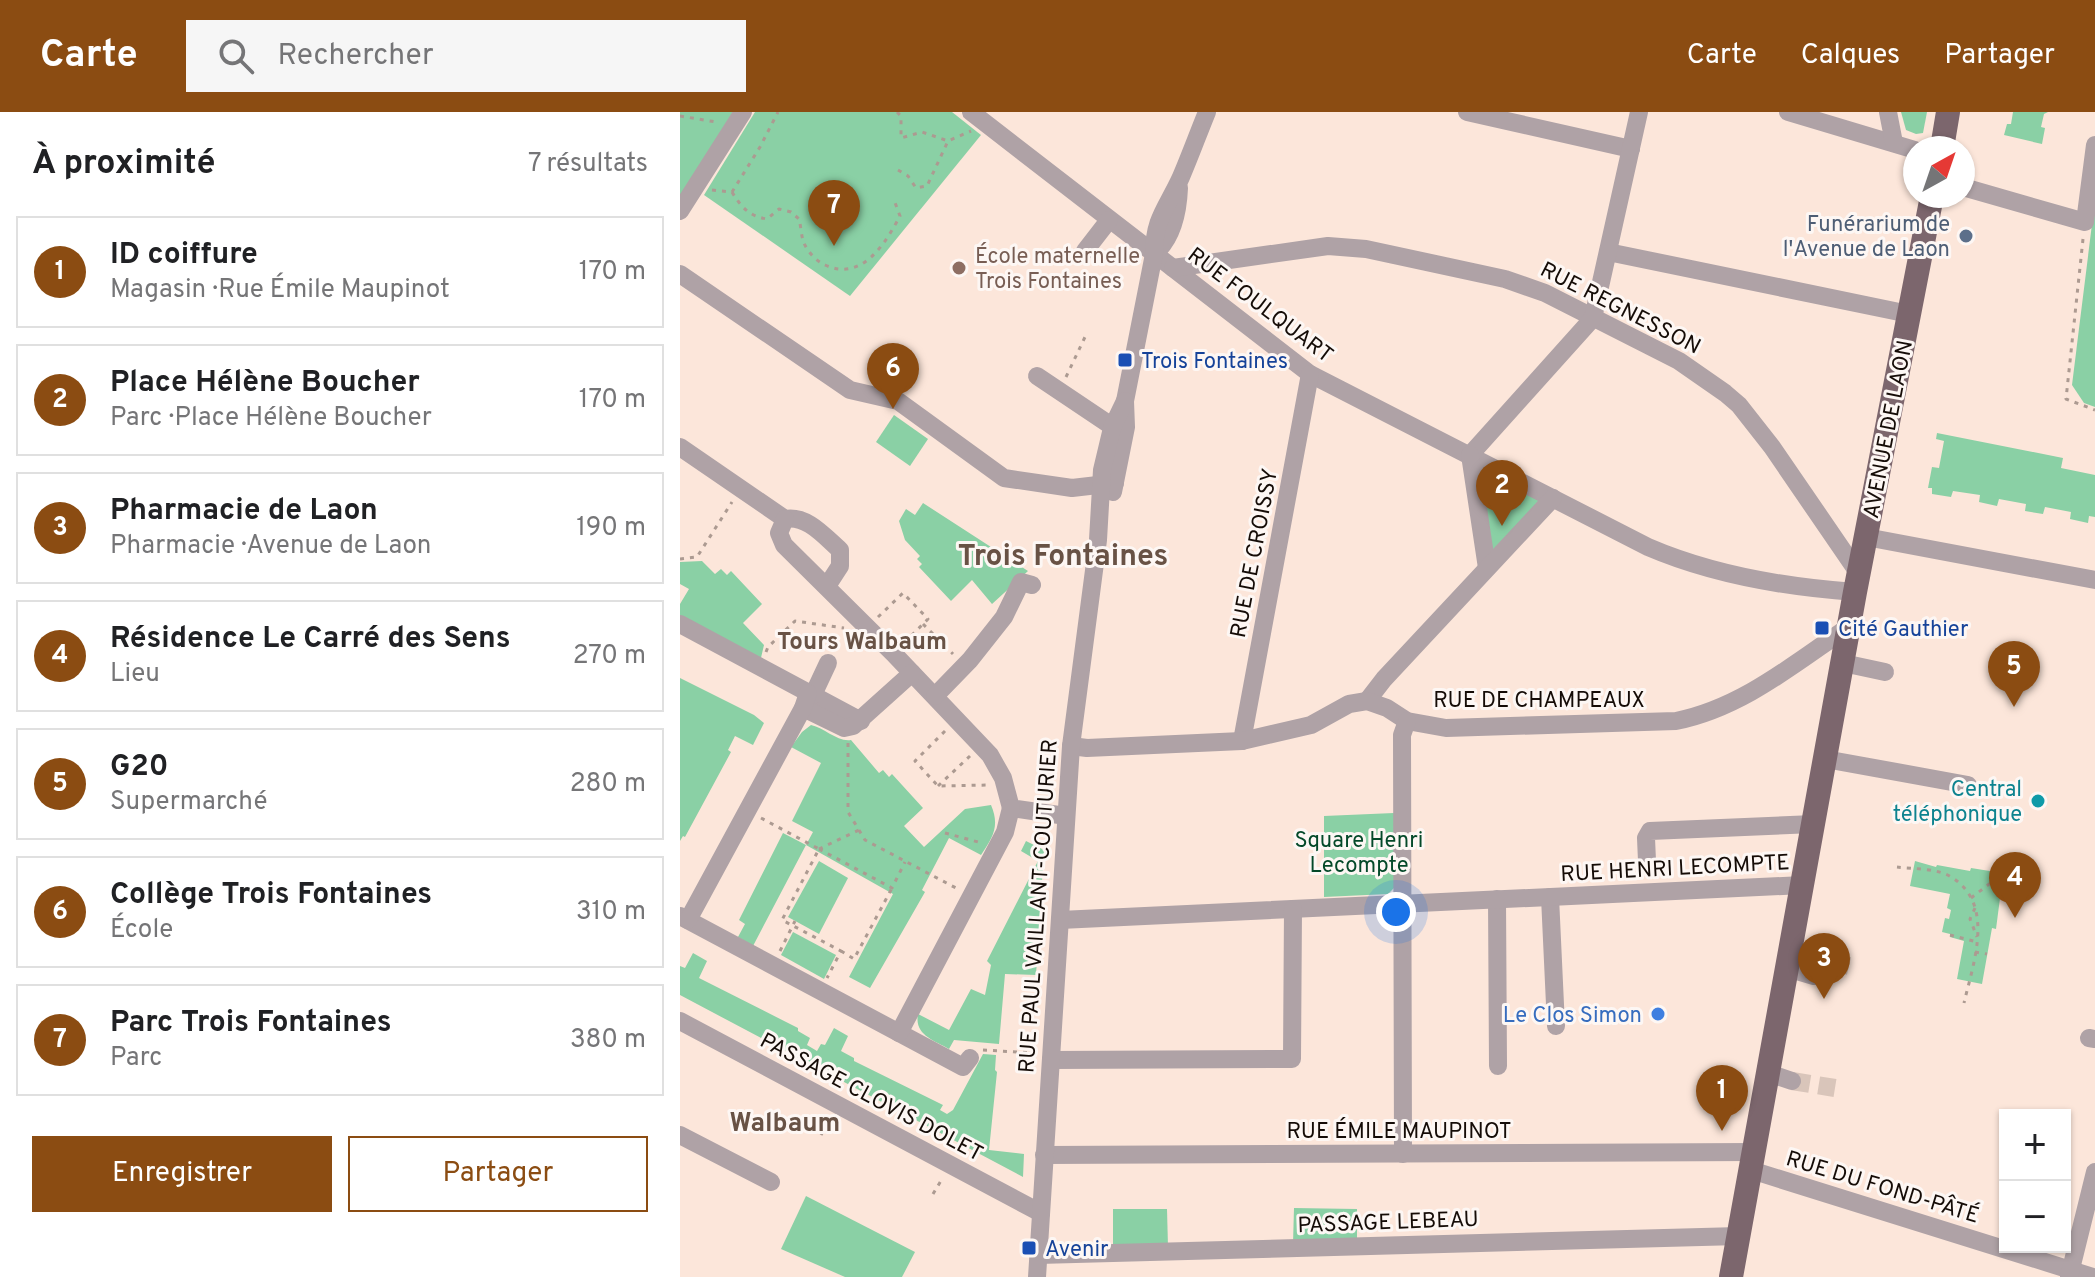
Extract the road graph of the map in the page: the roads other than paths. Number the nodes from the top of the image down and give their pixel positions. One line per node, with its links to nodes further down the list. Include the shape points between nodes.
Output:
1 (1207, 112): 21 (street, RUE PAUL VAILLANT-COUTURIER, via 1179,181 1166,242)
2 (1467, 112): 7 (street)
3 (1639, 112): 14 (street)
4 (1788, 112): 11 (street)
5 (1888, 112): 11 (street)
6 (1948, 112): 10 (main road)
7 (1491, 115): 14 (street)
8 (977, 116): 18 (street)
9 (739, 119): 17 (street)
10 (1944, 136)
11 (1894, 143): 13 (street)
12 (2095, 145): 15 (street, via 2085,222)
13 (1903, 146)
14 (1631, 149): 20 (street)
15 (1975, 190)
16 (1930, 208): 24 (main road, AVENUE DE LAON)
17 (680, 211)
18 (1109, 220): 19 (street); 21 (street)
19 (1085, 251)
20 (1608, 252): 24 (street); 25 (street)
21 (1154, 254): 22 (street, RUE FOULQUART); 28 (street, RUE PAUL VAILLANT-COUTURIER)
22 (1173, 268): 25 (street, RUE REGNESSON, via 1328,246 1366,249 1524,285); 26 (street, RUE FOULQUART)
23 (680, 274): 31 (street, via 850,390 898,401 1004,478 1072,488)
24 (1909, 314): 34 (main road, AVENUE DE LAON)
25 (1593, 318): 30 (street); 37 (street, RUE REGNESSON, via 1679,361 1739,405 1772,447)
26 (1310, 374): 30 (street, RUE FOULQUART); 50 (street, RUE DE CROISSY)
27 (1037, 376): 28 (street)
28 (1118, 431): 31 (street, RUE PAUL VAILLANT-COUTURIER)
29 (680, 447): 33 (street)
30 (1470, 455): 32 (street, RUE FOULQUART); 35 (street)
31 (1108, 484): 51 (street, RUE PAUL VAILLANT-COUTURIER)
32 (1553, 498): 35 (street); 37 (street, RUE FOULQUART, via 1693,565 1810,589)
33 (785, 519): 39 (street, via 779,533 784,545); 39 (street, via 797,517 840,550 840,566)
34 (1866, 537): 36 (street); 37 (main road, AVENUE DE LAON)
35 (1487, 568): 48 (street)
36 (2095, 580)
37 (1857, 583): 41 (main road, AVENUE DE LAON)
38 (1032, 585): 46 (street, via 1021,582 1004,617)
39 (827, 586): 45 (street)
40 (680, 624): 47 (street)
41 (1850, 626): 43 (main road, AVENUE DE LAON); 49 (street, RUE DE CHAMPEAUX, via 1739,700 1704,715 1676,721 1460,727)
42 (828, 663): 47 (street)
43 (1843, 663): 44 (street); 52 (main road, AVENUE DE LAON)
44 (1885, 672)
45 (912, 673): 46 (street); 47 (street, via 853,724)
46 (935, 696): 54 (street, via 997,766)
47 (808, 698): 63 (street)
48 (1367, 701): 49 (street, RUE DE CHAMPEAUX); 50 (street, via 1349,704 1311,725)
49 (1407, 721): 61 (street, via 1402,735)
50 (1242, 741): 51 (street)
51 (1071, 746): 55 (street, RUE PAUL VAILLANT-COUTURIER)
52 (1825, 759): 53 (street); 56 (main road, AVENUE DE LAON)
53 (1968, 785)
54 (1011, 808): 55 (street); 69 (street, via 1005,832)
55 (1066, 816): 64 (street, RUE PAUL VAILLANT-COUTURIER)
56 (1814, 824): 57 (street, via 1650,831); 58 (main road, AVENUE DE LAON)
57 (1647, 861)
58 (1803, 885): 59 (street, RUE HENRI LECOMPTE); 65 (main road, AVENUE DE LAON)
59 (1550, 897): 60 (street, RUE HENRI LECOMPTE); 68 (street, RUE HENRI LECOMPTE)
60 (1497, 899): 61 (street, RUE HENRI LECOMPTE); 72 (street)
61 (1404, 904): 62 (street, RUE HENRI LECOMPTE); 76 (street)
62 (1293, 909): 64 (street, RUE HENRI LECOMPTE); 70 (street, via 1292,1059)
63 (684, 918): 69 (street)
64 (1060, 920): 70 (street, RUE PAUL VAILLANT-COUTURIER)
65 (1789, 960): 66 (street); 73 (main road, AVENUE DE LAON)
66 (1815, 967)
67 (680, 1021): 81 (street, PASSAGE CLOVIS DOLET)
68 (1556, 1026)
69 (899, 1033): 71 (street, via 963,1067)
70 (1051, 1057): 77 (street, RUE PAUL VAILLANT-COUTURIER)
71 (970, 1058)
72 (1498, 1066)
73 (1768, 1073): 74 (street); 78 (main road, AVENUE DE LAON)
74 (1792, 1081)
75 (680, 1135): 80 (street)
76 (1403, 1154): 77 (street, RUE ÉMILE MAUPINOT); 78 (street, RUE ÉMILE MAUPINOT)
77 (1044, 1155): 81 (street, RUE PAUL VAILLANT-COUTURIER)
78 (1752, 1161): 82 (main road, AVENUE DE LAON); 84 (street, RUE DU FOND-PÂTÉ)
79 (2095, 1172): 84 (street)
80 (771, 1182)
81 (1041, 1213): 83 (street, RUE PAUL VAILLANT-COUTURIER)
82 (1739, 1236): 83 (street, PASSAGE LEBEAU); 86 (main road, AVENUE DE LAON)
83 (1038, 1255): 85 (street, RUE PAUL VAILLANT-COUTURIER)
84 (2070, 1274): 87 (street, RUE DU FOND-PÂTÉ)
85 (1037, 1277)
86 (1731, 1277)
87 (2093, 1277)

